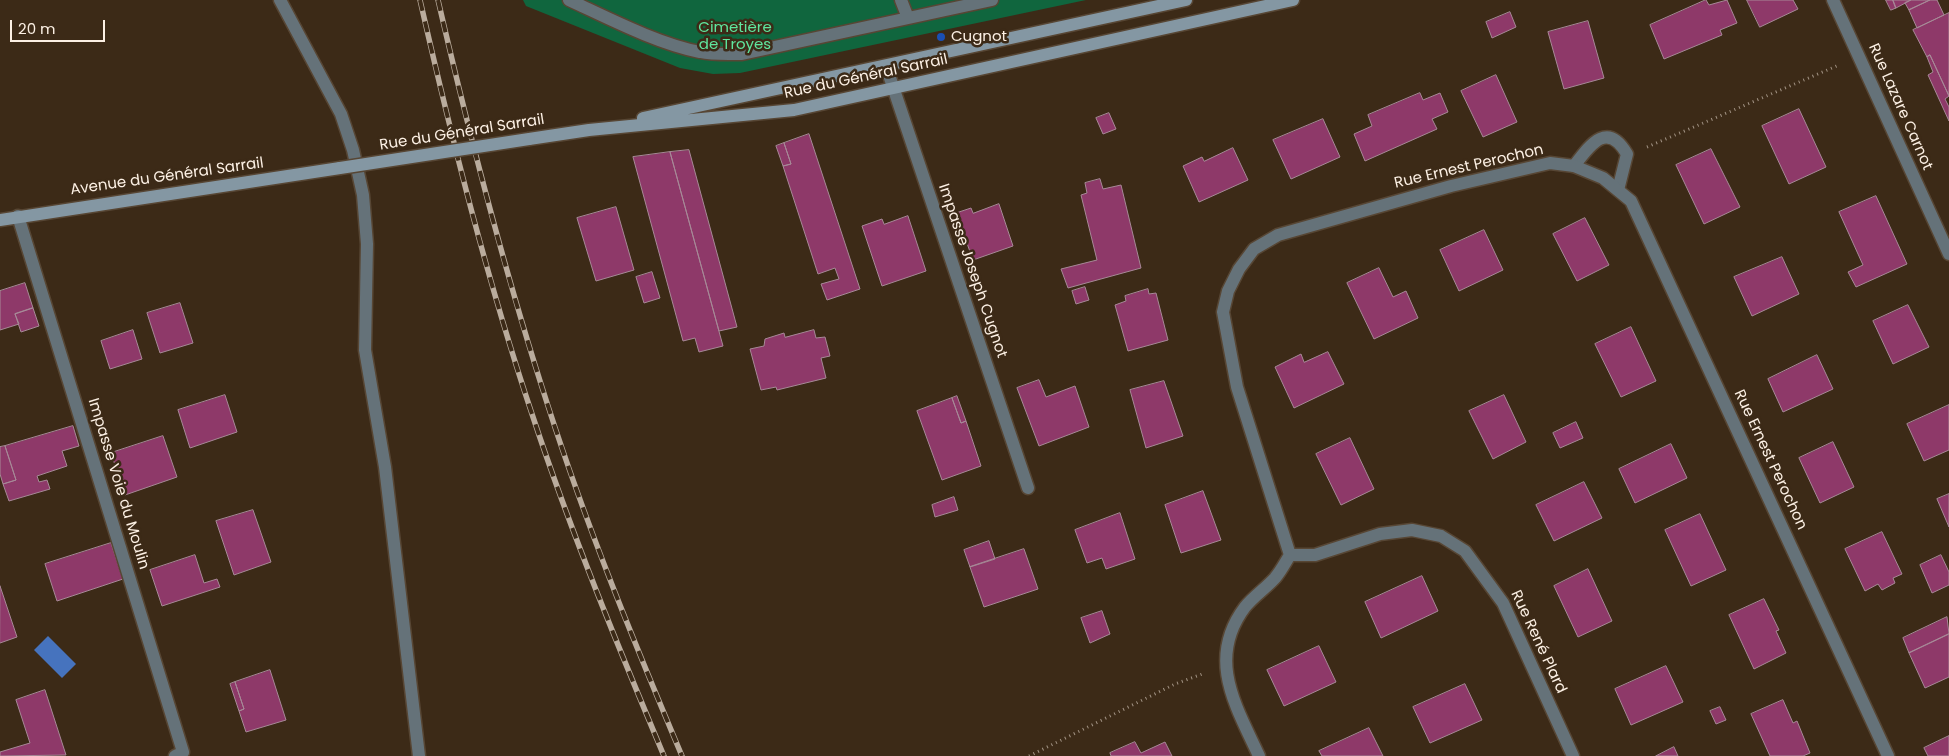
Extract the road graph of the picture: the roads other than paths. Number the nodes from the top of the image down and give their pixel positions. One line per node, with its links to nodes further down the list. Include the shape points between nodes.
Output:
1 (280, 0): 21 (street, via 341,114 363,195 367,244 365,350 385,467)
2 (569, 0): 8 (street, via 669,43 699,52 721,54 742,54)
3 (901, 0): 8 (street)
4 (992, 0): 8 (street)
5 (1186, 0): 9 (street, Rue du Général Sarrail)
6 (1293, 0): 10 (street, Rue du Général Sarrail)
7 (1833, 0): 17 (street, Rue Lazare Carnot)
8 (908, 18)
9 (886, 66): 10 (street, Impasse Joseph Cugnot); 11 (street, Rue du Général Sarrail)
10 (893, 89): 11 (street, Rue du Général Sarrail, via 794,110); 18 (street, Impasse Joseph Cugnot)
11 (589, 130): 13 (street, Rue du Général Sarrail, bridge)
12 (1574, 166): 14 (street, Rue Ernest Perochon, via 1603,178); 14 (street, via 1594,141 1609,137 1620,142 1627,154); 19 (street, Rue Ernest Perochon, via 1550,163 1442,188 1278,235 1254,249 1228,291 1223,312 1237,387)
13 (340, 168): 15 (street, Avenue du Général Sarrail)
14 (1618, 190): 24 (street, Rue Ernest Perochon, via 1631,200)
15 (18, 216): 16 (street, Avenue du Général Sarrail); 20 (street, Impasse Voie du Moulin, via 184,752)
16 (0, 220)
17 (1949, 254)
18 (1028, 488)
19 (1290, 556): 22 (street, via 1275,578 1246,606 1234,624 1227,649 1226,675 1233,700); 23 (street, Rue René Plard, via 1315,555 1380,534 1412,530 1441,536 1465,551 1503,602)
20 (174, 756)
21 (419, 756)
22 (1259, 756)
23 (1573, 756)
24 (1888, 756)

